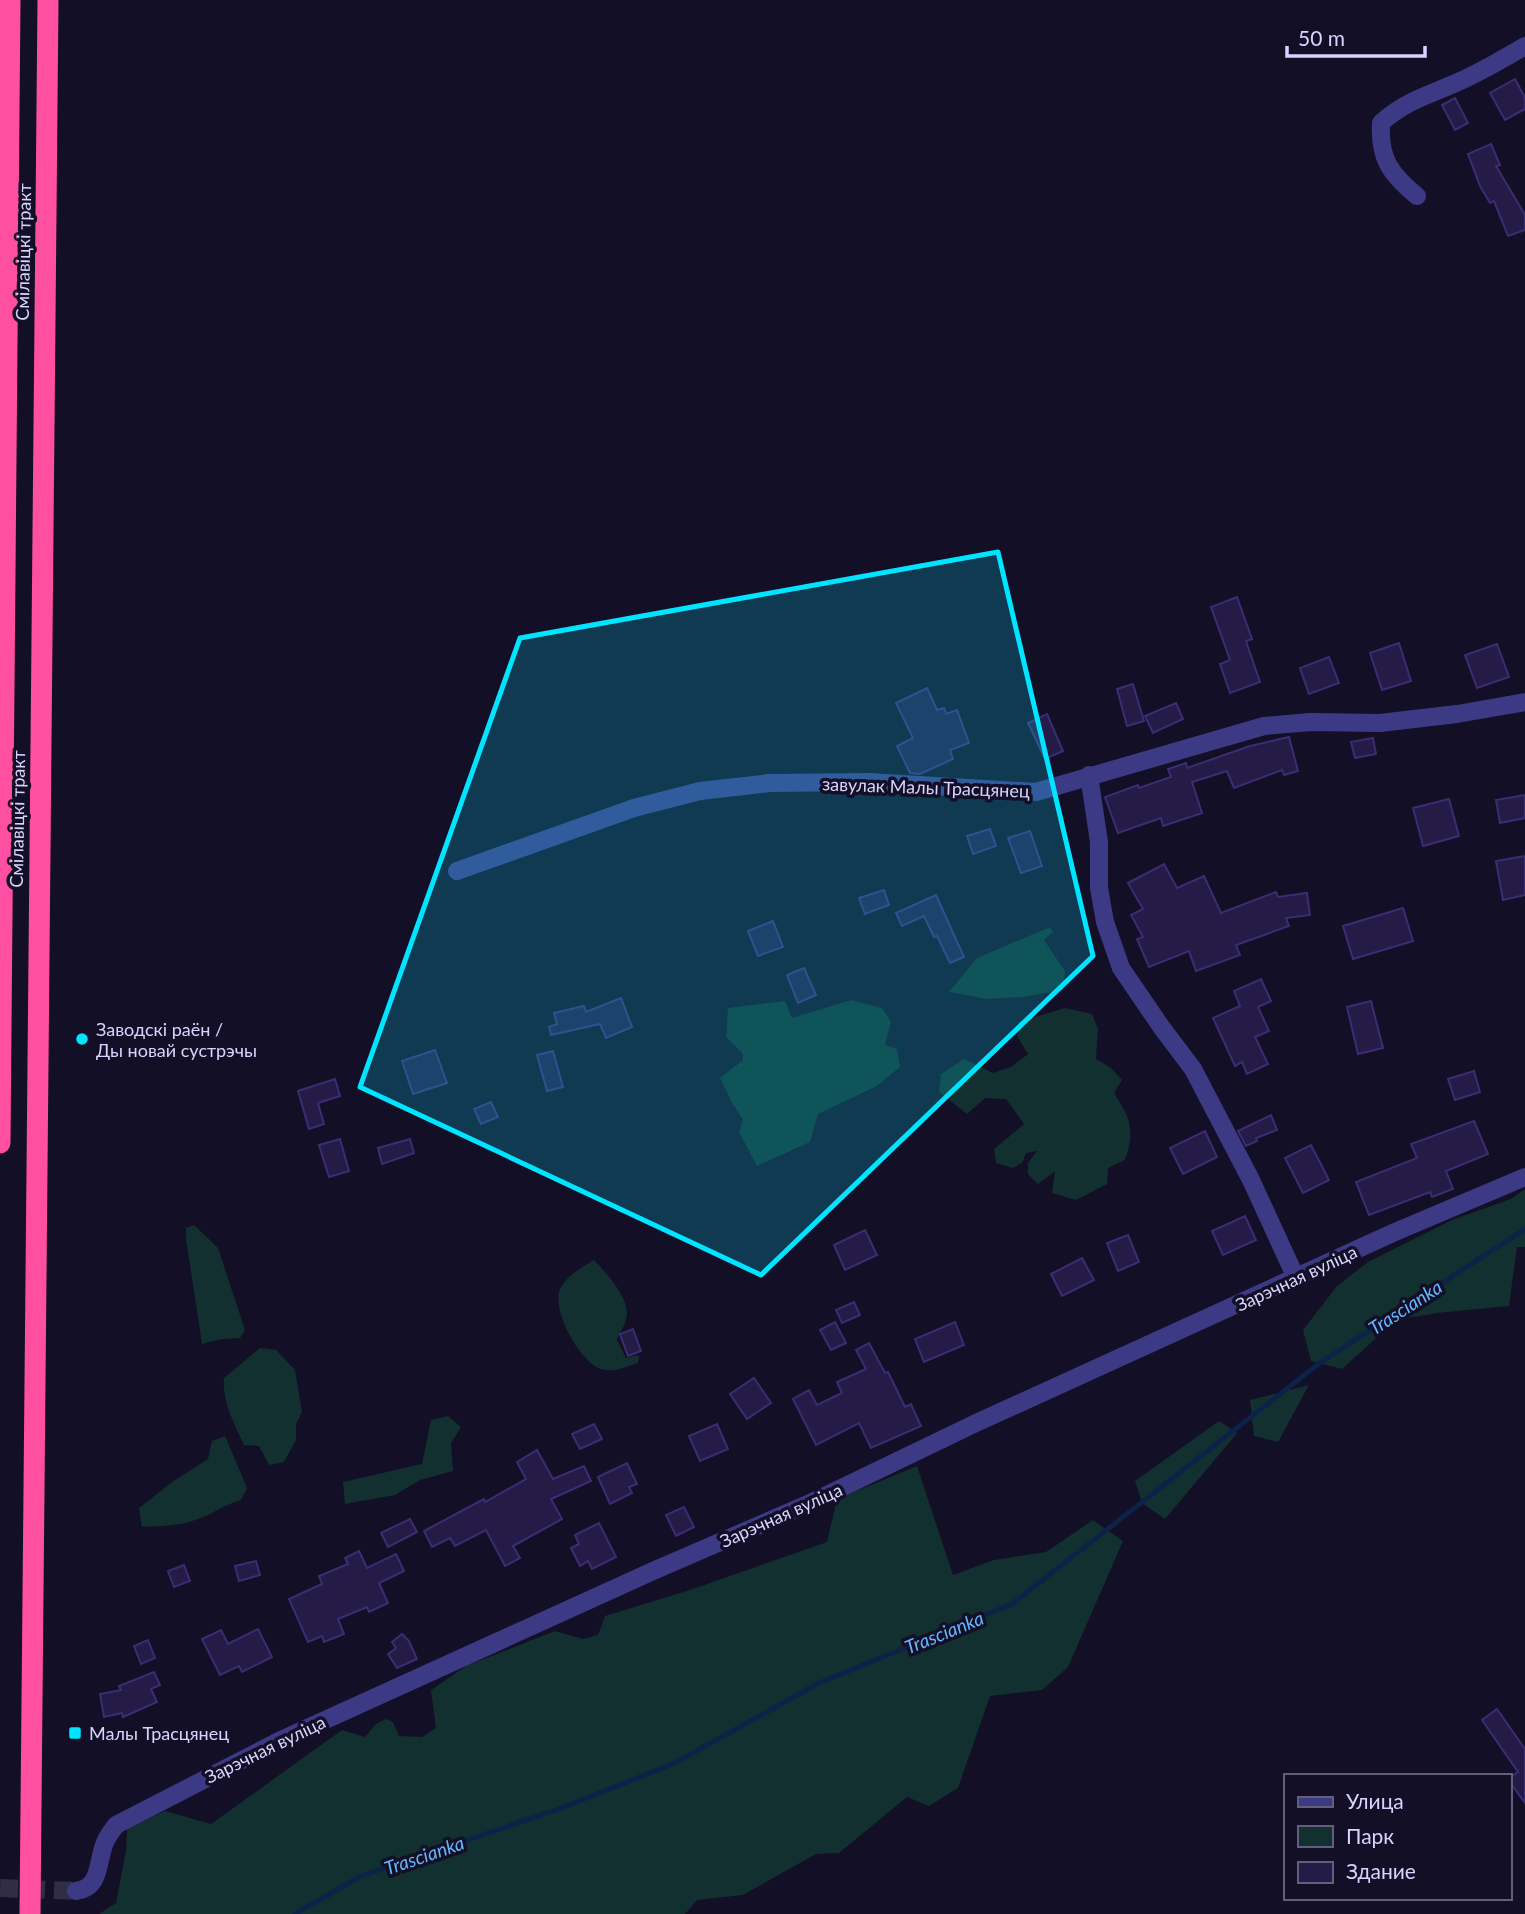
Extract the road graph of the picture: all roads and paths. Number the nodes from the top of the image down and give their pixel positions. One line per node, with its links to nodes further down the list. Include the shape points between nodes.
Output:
1 (10, 0): 8 (highway, Смілавіцкі тракт)
2 (48, 0): 12 (highway, Смілавіцкі тракт)
3 (1525, 46): 4 (street, via 1490,67 1407,103 1381,123 1380,145 1391,172)
4 (1417, 196)
5 (1525, 702): 6 (street, завулак Малы Трасцянец, via 1380,723 1264,726)
6 (1089, 775): 7 (street, завулак Малы Трасцянец, via 1035,792 869,782 770,783 700,791 634,808); 10 (street, via 1099,842 1099,888 1121,968 1193,1069)
7 (457, 871)
8 (0, 1143)
9 (1525, 1177): 10 (street, Зарэчная вуліца)
10 (1296, 1278): 11 (street, Зарэчная вуліца, via 279,1741 116,1825 105,1841 96,1878 91,1886)
11 (76, 1891)
12 (30, 1914)

